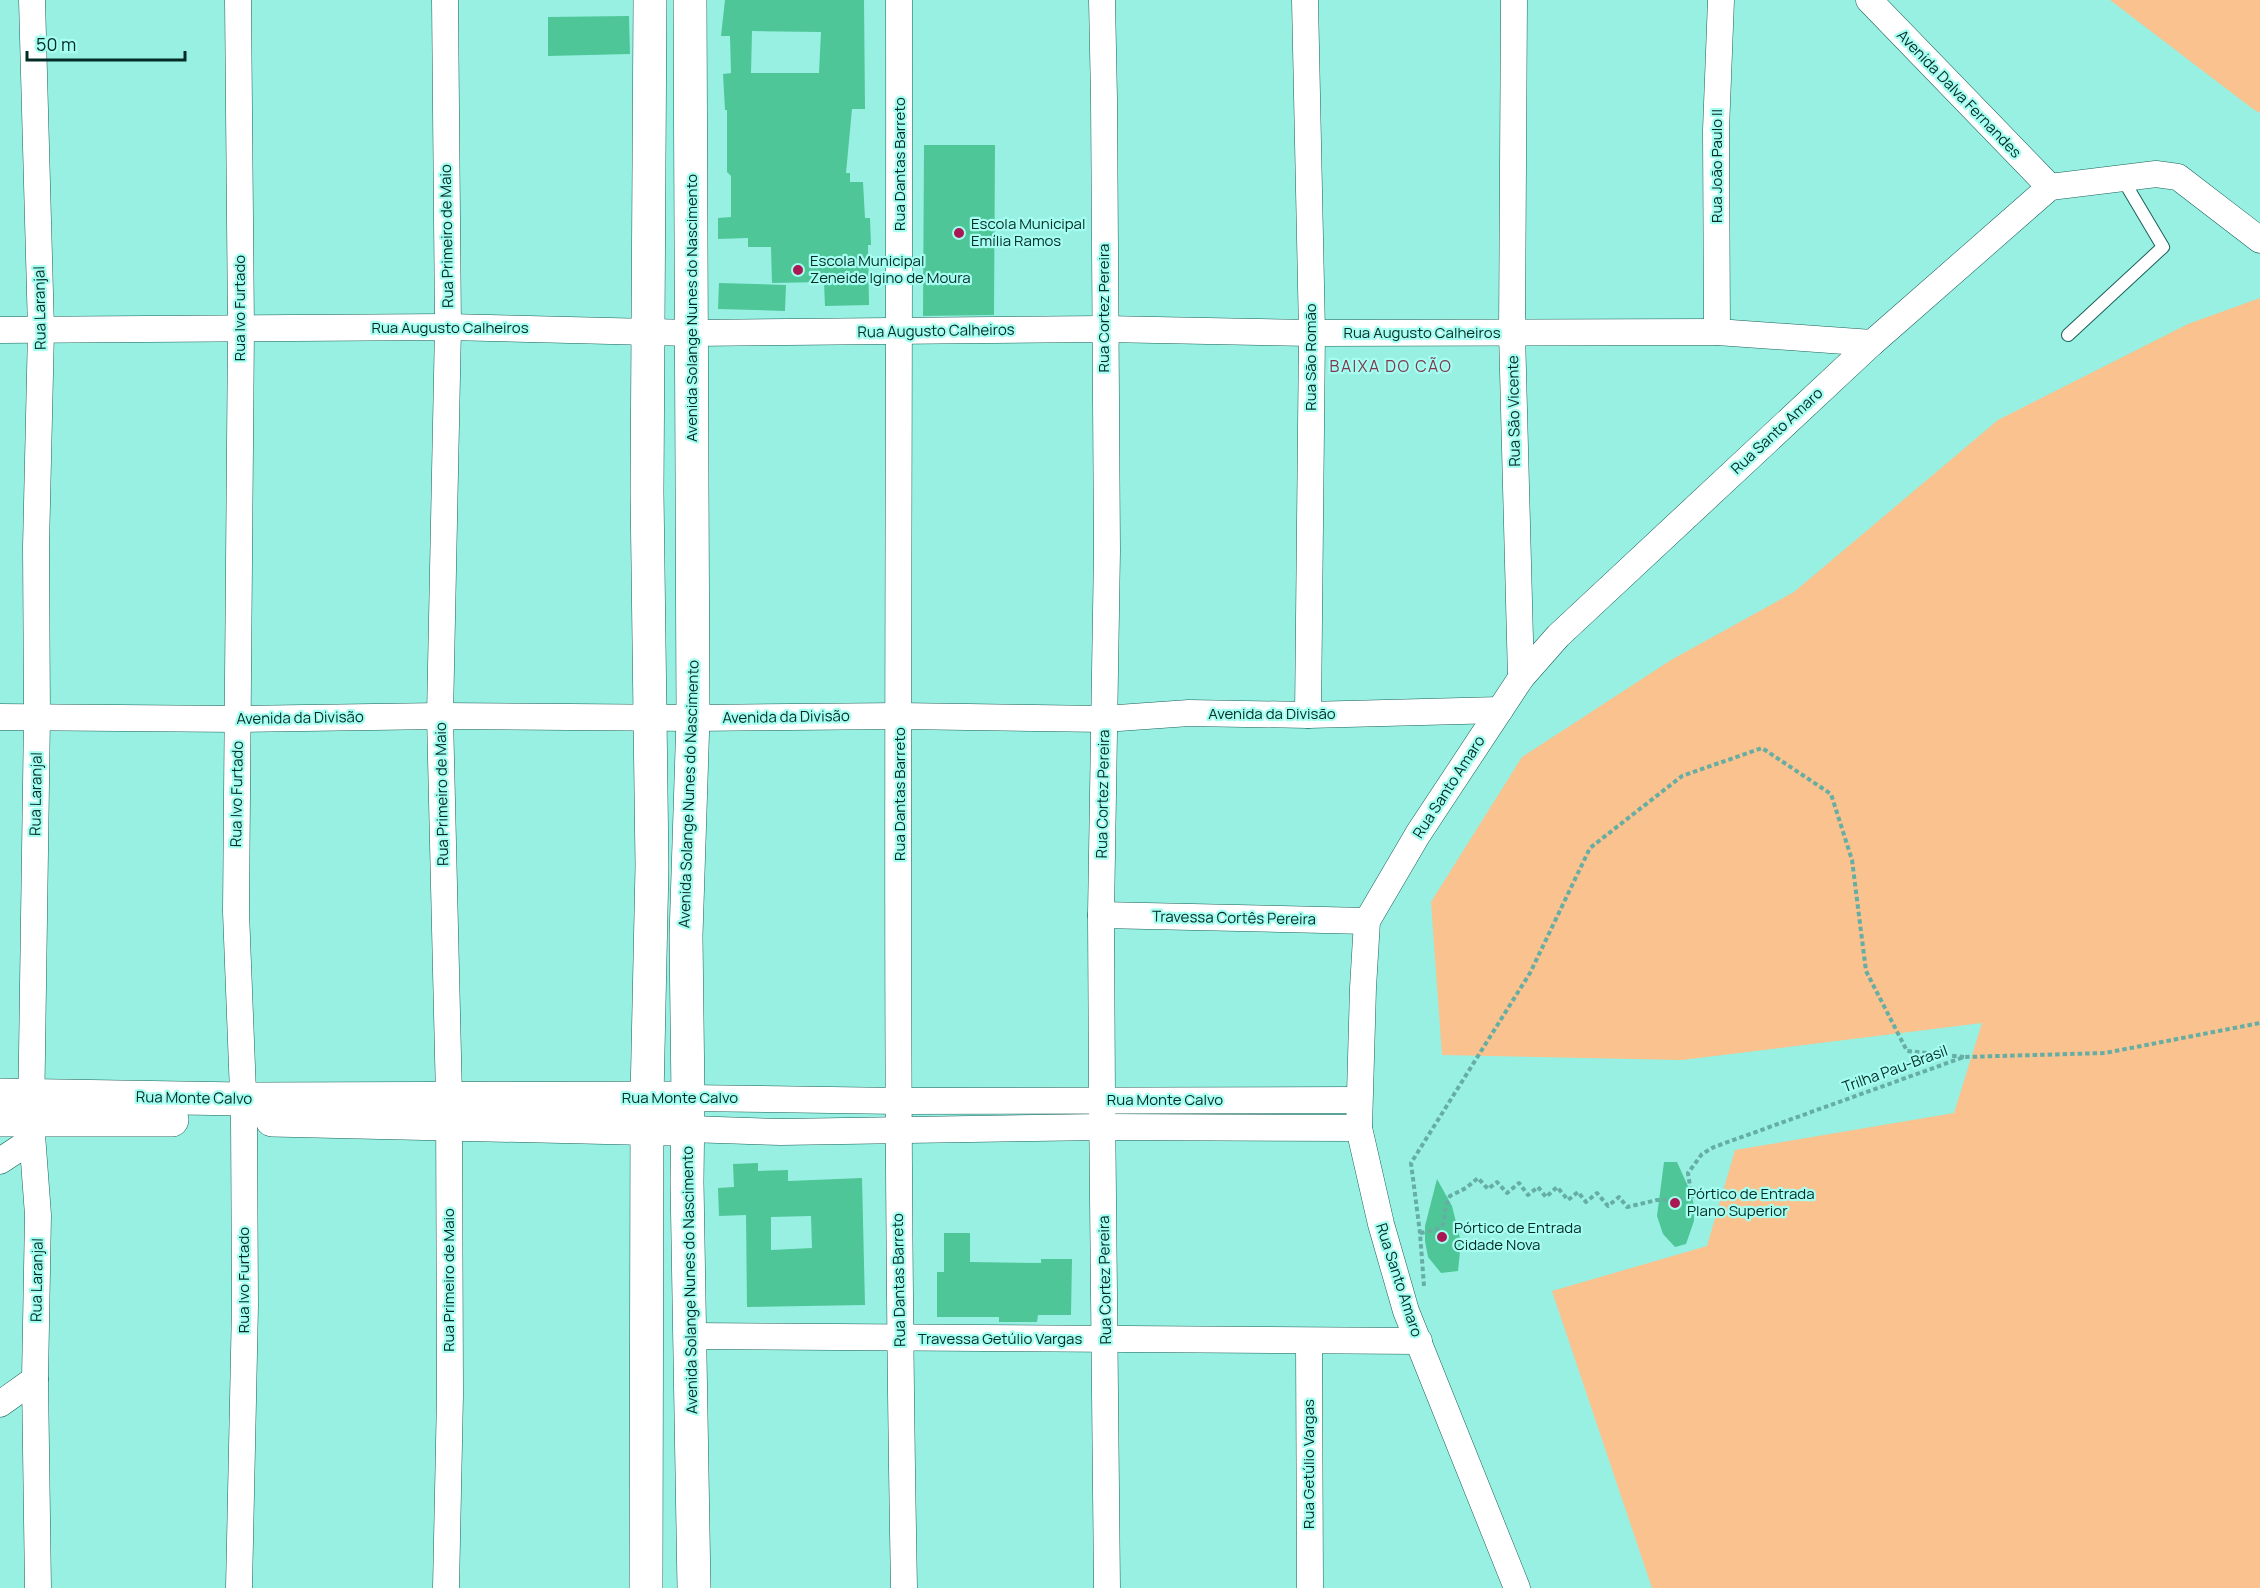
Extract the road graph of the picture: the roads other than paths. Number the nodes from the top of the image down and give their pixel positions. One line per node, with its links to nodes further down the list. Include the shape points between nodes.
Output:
1 (32, 0): 19 (street, Rua Laranjal)
2 (238, 0): 16 (street, Rua Ivo Furtado)
3 (445, 0): 15 (street, Rua Primeiro de Maio)
4 (650, 0): 20 (main road)
5 (690, 0): 23 (main road, Avenida Solange Nunes do Nascimento)
6 (899, 0): 21 (street, Rua Dantas Barreto)
7 (1102, 0): 17 (street, Rua Cortez Pereira)
8 (1305, 0): 24 (street, Rua São Romão)
9 (1514, 0): 25 (street, Rua São Vicente)
10 (1721, 0): 22 (street, Rua João Paulo II, via 1716,130)
11 (1869, 0): 13 (street, Avenida Dalva Fernandes)
12 (2122, 178): 13 (street); 14 (street, via 2156,174 2178,177); 26 (lane, via 2163,247)
13 (2050, 187): 27 (street, Rua Santo Amaro)
14 (2260, 240)
15 (448, 327): 16 (street, Rua Augusto Calheiros); 20 (street, Rua Augusto Calheiros); 31 (street, Rua Primeiro de Maio)
16 (241, 329): 19 (street, Rua Augusto Calheiros); 37 (street, Rua Ivo Furtado)
17 (1104, 329): 21 (street, Rua Augusto Calheiros); 24 (street, Rua Augusto Calheiros); 38 (street, Rua Cortez Pereira)
18 (0, 330): 19 (street, Rua Augusto Calheiros)
19 (41, 330): 34 (street, Rua Laranjal)
20 (647, 332): 23 (street, Rua Augusto Calheiros); 35 (main road)
21 (900, 332): 23 (street, Rua Augusto Calheiros); 32 (street, Rua Dantas Barreto)
22 (1717, 332): 25 (street, Rua Augusto Calheiros); 27 (street, Rua Augusto Calheiros)
23 (692, 333): 36 (main road, Avenida Solange Nunes do Nascimento)
24 (1312, 333): 25 (street, Rua Augusto Calheiros); 30 (street, Rua São Romão)
25 (1512, 333): 28 (street, Rua São Vicente)
26 (2068, 335)
27 (1872, 343): 28 (street, Rua Santo Amaro, via 1558,636)
28 (1521, 678): 29 (street, Rua Santo Amaro)
29 (1500, 710): 30 (street, Avenida da Divisão); 40 (street, Rua Santo Amaro, via 1418,834)
30 (1308, 715): 38 (street, Avenida da Divisão, via 1189,713)
31 (440, 716): 35 (street, Avenida da Divisão); 37 (street, Avenida da Divisão); 46 (street, Rua Primeiro de Maio)
32 (900, 716): 36 (street, Avenida da Divisão); 38 (street, Avenida da Divisão); 44 (street, Rua Dantas Barreto)
33 (0, 717): 34 (street, Avenida da Divisão)
34 (37, 717): 37 (street, Avenida da Divisão); 49 (street, Rua Laranjal)
35 (649, 718): 36 (street, Avenida da Divisão); 47 (main road, via 652,866)
36 (693, 718): 48 (main road, Avenida Solange Nunes do Nascimento, via 686,936)
37 (238, 719): 45 (street, Rua Ivo Furtado, via 236,912)
38 (1104, 719): 39 (street, Rua Cortez Pereira)
39 (1101, 915): 40 (street, Travessa Cortês Pereira); 42 (street, Rua Cortez Pereira)
40 (1367, 921): 43 (street, Rua Santo Amaro)
41 (0, 1095): 49 (main road, Rua Monte Calvo)
42 (1102, 1100): 43 (street, Rua Monte Calvo); 44 (street, Rua Monte Calvo); 50 (street, Rua Cortez Pereira)
43 (1359, 1100): 51 (street, Rua Santo Amaro)
44 (898, 1101): 48 (street, Rua Monte Calvo); 52 (street, Rua Dantas Barreto)
45 (243, 1109): 46 (main road, Rua Monte Calvo); 49 (main road, Rua Monte Calvo); 62 (street, Rua Ivo Furtado)
46 (448, 1111): 47 (main road, Rua Monte Calvo); 63 (street, Rua Primeiro de Maio, via 450,1395)
47 (647, 1113): 48 (main road, Rua Monte Calvo); 64 (main road)
48 (688, 1114): 52 (street, Rua Monte Calvo, via 781,1132); 54 (main road, Avenida Solange Nunes do Nascimento)
49 (24, 1119): 53 (street); 59 (street, Rua Laranjal, via 38,1215)
50 (1103, 1127): 51 (street, Rua Monte Calvo); 52 (street, Rua Monte Calvo); 55 (street, Rua Cortez Pereira)
51 (1359, 1128): 58 (street, Rua Santo Amaro, via 1381,1224 1406,1311)
52 (898, 1130): 56 (street, Rua Dantas Barreto)
53 (0, 1161)
54 (690, 1336): 56 (street, Travessa Getúlio Vargas); 65 (main road, Avenida Solange Nunes do Nascimento)
55 (1106, 1338): 56 (street, Travessa Getúlio Vargas); 57 (street, Travessa Getúlio Vargas); 67 (street, Rua Cortez Pereira)
56 (899, 1339): 66 (street, Rua Dantas Barreto)
57 (1309, 1341): 58 (street, Travessa Getúlio Vargas); 68 (street, Rua Getúlio Vargas)
58 (1419, 1341): 69 (street, Rua Santo Amaro)
59 (35, 1379): 60 (street); 61 (street, Rua Laranjal)
60 (0, 1404)
61 (38, 1588)
62 (239, 1588)
63 (446, 1588)
64 (645, 1588)
65 (694, 1588)
66 (904, 1588)
67 (1107, 1588)
68 (1310, 1588)
69 (1517, 1588)

